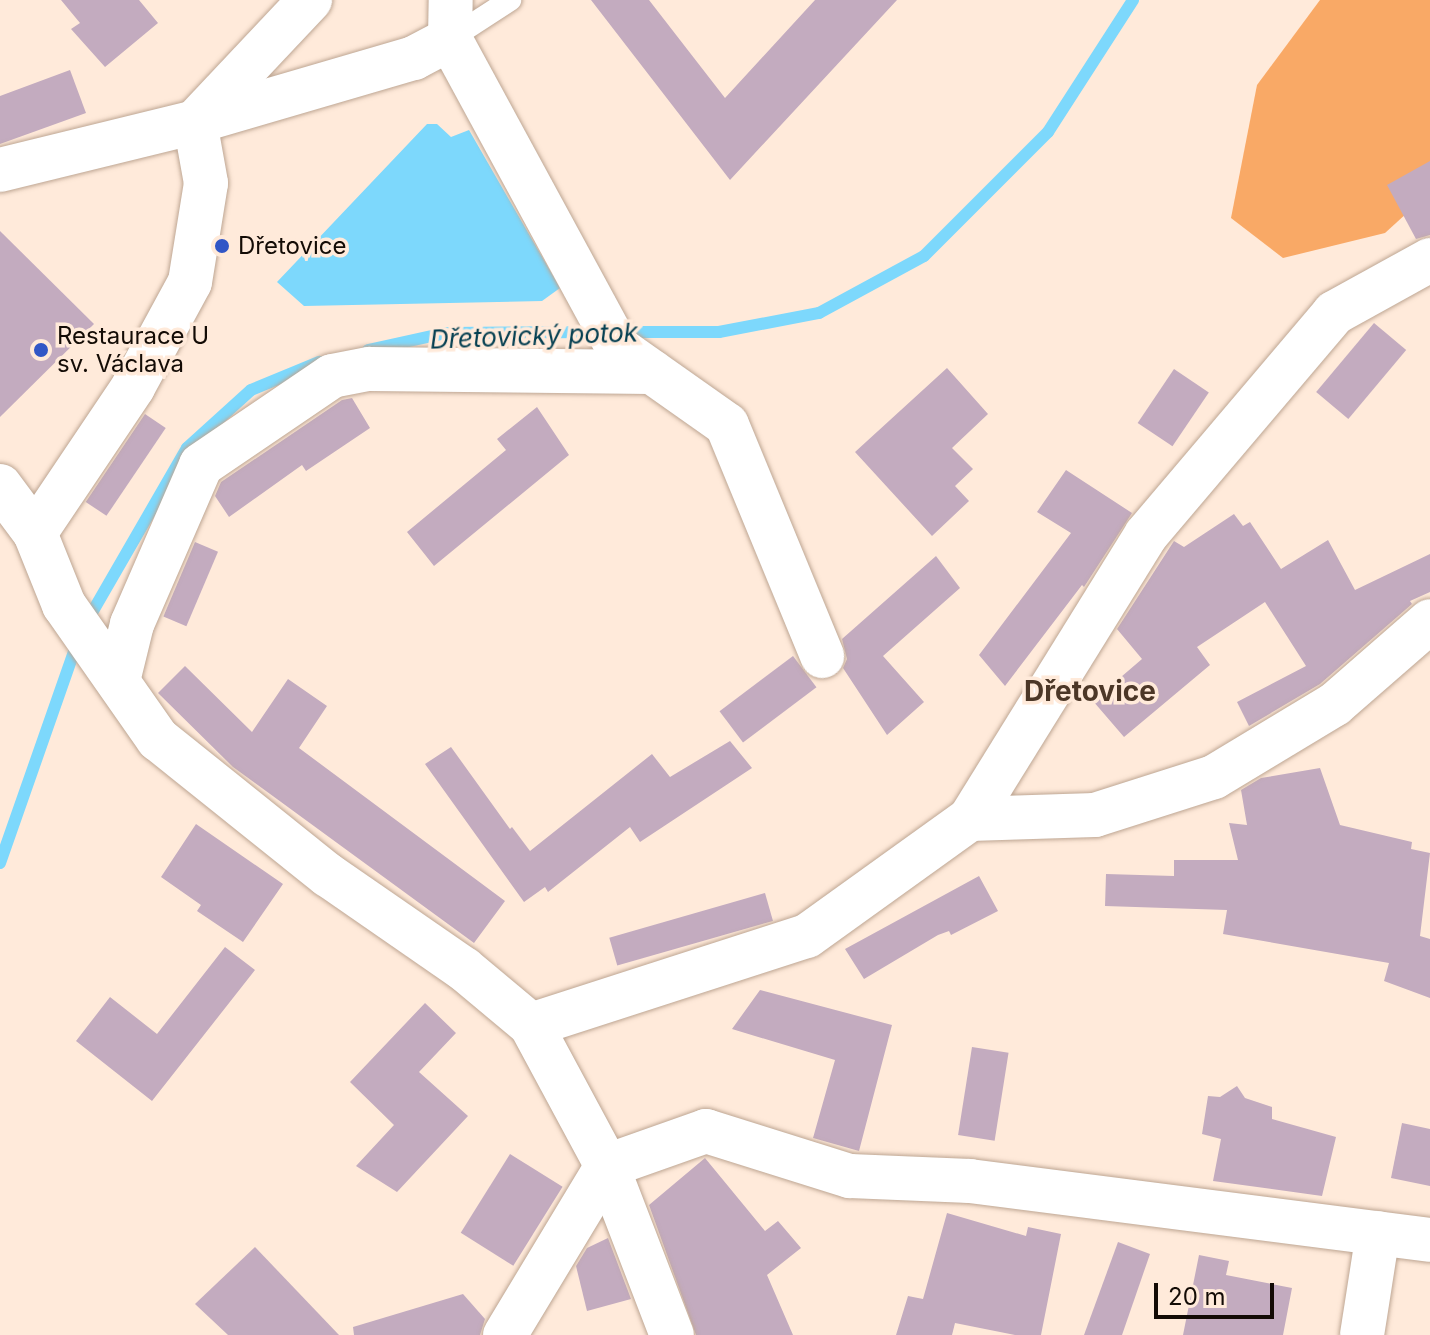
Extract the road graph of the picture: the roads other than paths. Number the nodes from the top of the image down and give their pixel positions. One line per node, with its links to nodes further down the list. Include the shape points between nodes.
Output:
1 (310, 0): 4 (street)
2 (510, 0): 3 (lane)
3 (450, 19): 4 (street, via 414,58); 7 (street, via 618,348)
4 (195, 122): 5 (street); 9 (street, via 206,183 190,282 133,387)
5 (0, 170)
6 (1430, 260): 13 (street, via 1334,313 1146,535)
7 (652, 372): 11 (street, via 727,425); 12 (street, via 369,369 332,376 201,465 132,624)
8 (0, 486): 9 (street)
9 (35, 533): 12 (street, via 64,605)
10 (1430, 621): 13 (street, via 1335,704 1214,777 1095,815)
11 (822, 656)
12 (107, 666): 14 (street, via 158,739 328,875 464,969)
13 (970, 819): 14 (street, via 807,936)
14 (531, 1025): 15 (street)
15 (607, 1166): 16 (street, via 706,1131 850,1176 970,1181); 18 (street); 19 (street)
16 (1378, 1233): 17 (street); 20 (street)
17 (1430, 1240)
18 (505, 1335)
19 (672, 1335)
20 (1362, 1335)

